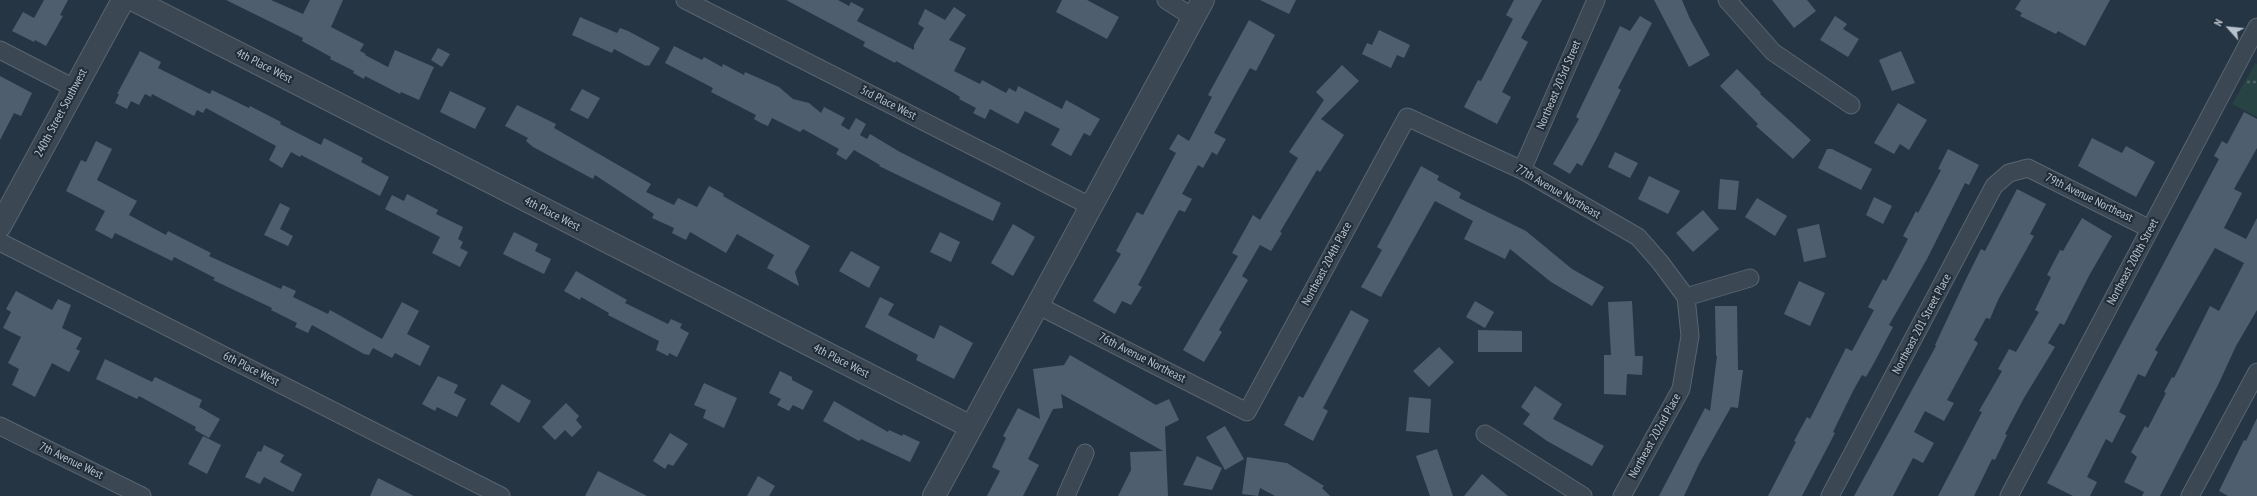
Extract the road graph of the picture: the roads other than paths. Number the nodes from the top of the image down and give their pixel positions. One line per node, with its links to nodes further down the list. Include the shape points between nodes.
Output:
1 (123, 0): 10 (street, 240th Street Southwest)
2 (134, 0): 25 (street, 4th Place West)
3 (685, 0): 15 (street, 3rd Place West)
4 (1166, 0): 7 (street)
5 (1596, 0): 14 (street, Northeast 203rd Street)
6 (1727, 0): 11 (street, via 1773,52)
7 (1198, 9): 15 (street)
8 (2257, 27): 17 (street, Northeast 200th Street)
9 (0, 50): 10 (street)
10 (74, 88): 16 (street, 240th Street Southwest)
11 (1851, 105)
12 (1407, 116): 14 (street, 77th Avenue Northeast); 23 (street, Northeast 204th Place)
13 (2028, 168): 17 (street, 79th Avenue Northeast); 35 (street, Northeast 201 Street Place, via 2009,173 1994,186)
14 (1522, 170): 20 (street, 77th Avenue Northeast, via 1638,237)
15 (1090, 206): 21 (street)
16 (0, 226)
17 (2150, 228): 28 (street, Northeast 200th Street)
18 (0, 242): 30 (street, 6th Place West)
19 (1750, 278): 20 (street)
20 (1686, 298): 34 (street, Northeast 202nd Place, via 1690,336 1681,389)
21 (1038, 305): 23 (street, 76th Avenue Northeast); 25 (street)
22 (2257, 372): 36 (street)
23 (1247, 412)
24 (0, 426): 29 (street, 7th Avenue West)
25 (971, 427): 31 (street)
26 (1485, 434): 33 (street)
27 (1085, 454): 32 (street)
28 (2014, 494)
29 (142, 496)
30 (501, 496)
31 (934, 496)
32 (1066, 496)
33 (1583, 496)
34 (1622, 496)
35 (1830, 496)
36 (2190, 496)

